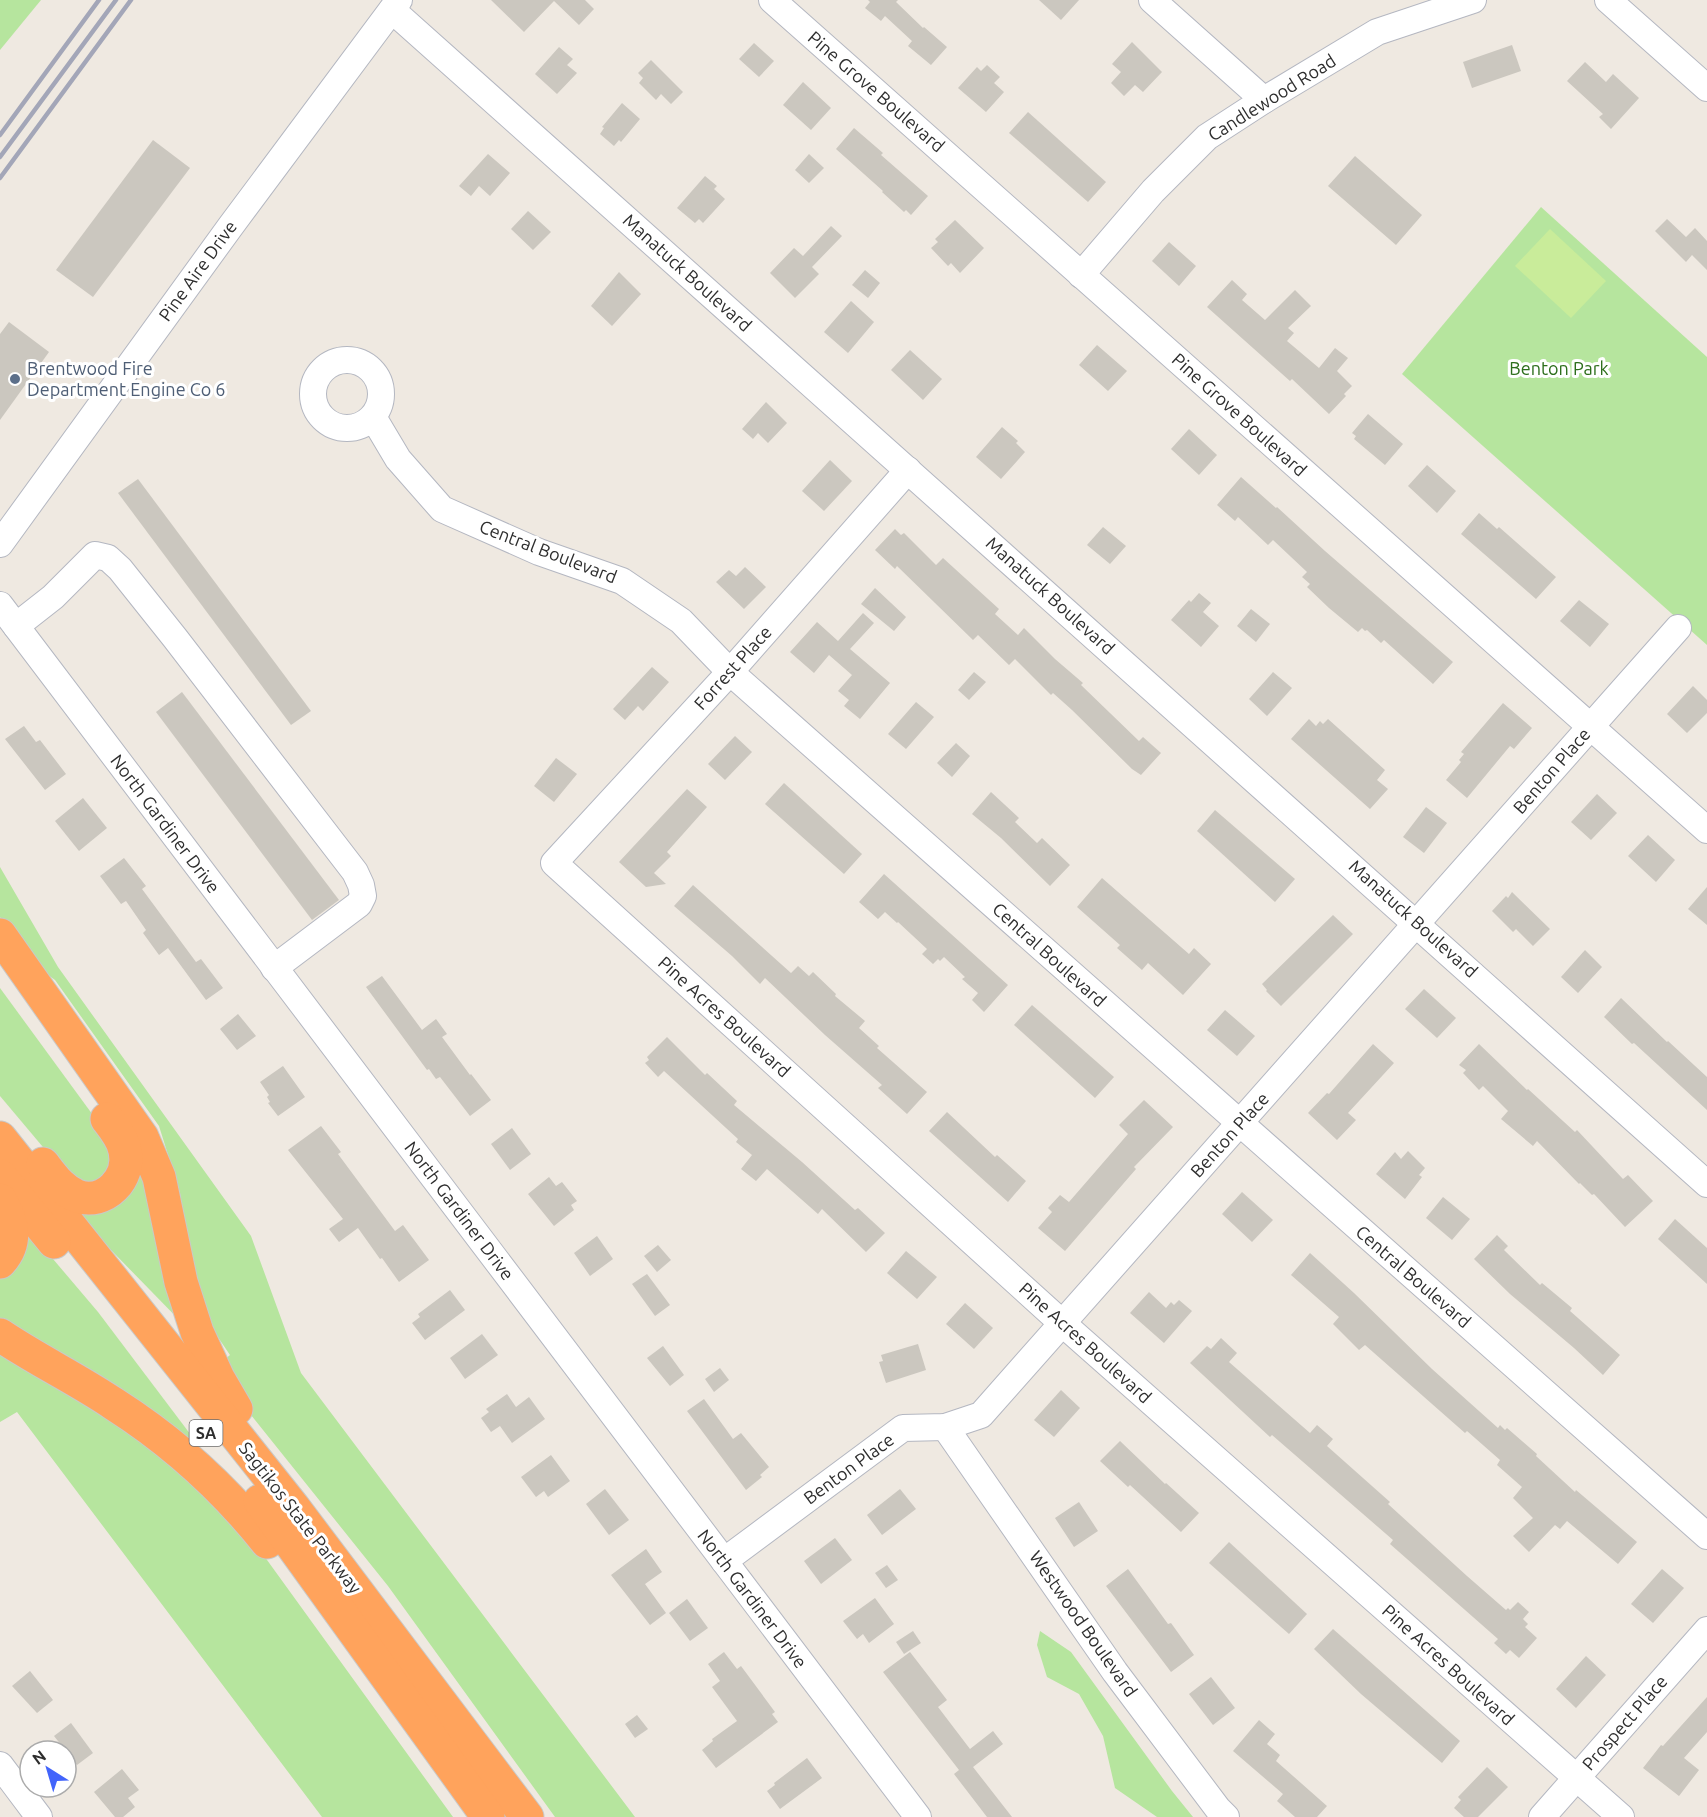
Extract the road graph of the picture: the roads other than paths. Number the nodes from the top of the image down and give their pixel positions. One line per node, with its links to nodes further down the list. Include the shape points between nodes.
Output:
1 (772, 0): 8 (street, Pine Grove Boulevard)
2 (1152, 0): 7 (street)
3 (1473, 0): 7 (street, Candlewood Road, via 1377,32)
4 (1608, 0): 6 (street)
5 (395, 5): 10 (street, Manatuck Boulevard); 11 (street, Pine Aire Drive)
6 (1707, 87)
7 (1264, 100): 8 (street, Candlewood Road, via 1207,137 1153,191)
8 (1081, 275): 16 (street, Pine Grove Boulevard)
9 (373, 417): 15 (street, Central Boulevard, via 398,459 442,509 539,552 622,581 681,621)
10 (908, 470): 15 (street, Forrest Place); 19 (street, Manatuck Boulevard)
11 (0, 544)
12 (0, 605): 13 (street, North Gardiner Drive)
13 (16, 626): 21 (street, North Gardiner Drive); 21 (street, via 53,597 95,555 108,558 176,638 348,863 361,885 363,896 359,904)
14 (1678, 628): 16 (street, Benton Place)
15 (730, 672): 18 (street, Forrest Place); 24 (street, Central Boulevard)
16 (1591, 727): 17 (street, Pine Grove Boulevard); 19 (street, Benton Place)
17 (1707, 830)
18 (554, 863): 30 (street, Pine Acres Boulevard)
19 (1417, 923): 24 (street, Benton Place); 27 (street, Manatuck Boulevard)
20 (0, 935): 33 (highway, via 142,1137 159,1177 177,1265 197,1332 218,1378)
21 (274, 968): 35 (street, North Gardiner Drive)
22 (0, 971): 23 (highway, via 121,1140 126,1159 124,1174 115,1187 100,1196 76,1195 58,1183)
23 (0, 1125)
24 (1240, 1125): 30 (street, Benton Place); 34 (street, Central Boulevard)
25 (0, 1138): 33 (highway, Sagtikos State Parkway / SA)
26 (0, 1176): 37 (highway, Sagtikos State Parkway / SA, via 273,1518)
27 (1707, 1184)
28 (0, 1200): 29 (highway, via 9,1217 12,1238)
29 (0, 1262)
30 (1062, 1323): 32 (street, Benton Place, via 981,1415); 39 (street, Pine Acres Boulevard)
31 (0, 1335): 37 (highway, via 113,1403 199,1469 246,1516 309,1596)
32 (945, 1427): 35 (street, Benton Place, via 903,1428); 44 (street, Westwood Boulevard, via 1115,1672)
33 (294, 1509): 42 (highway, Sagtikos State Parkway / SA)
34 (1707, 1536)
35 (724, 1561): 43 (street, North Gardiner Drive)
36 (1707, 1630): 39 (street, Prospect Place)
37 (402, 1697): 41 (highway, Sagtikos State Parkway / SA)
38 (0, 1765): 40 (street)
39 (1576, 1779): 45 (street, Prospect Place); 46 (street, Pine Acres Boulevard)
40 (39, 1817)
41 (488, 1817)
42 (527, 1817)
43 (918, 1817)
44 (1227, 1817)
45 (1542, 1817)
46 (1621, 1817)

